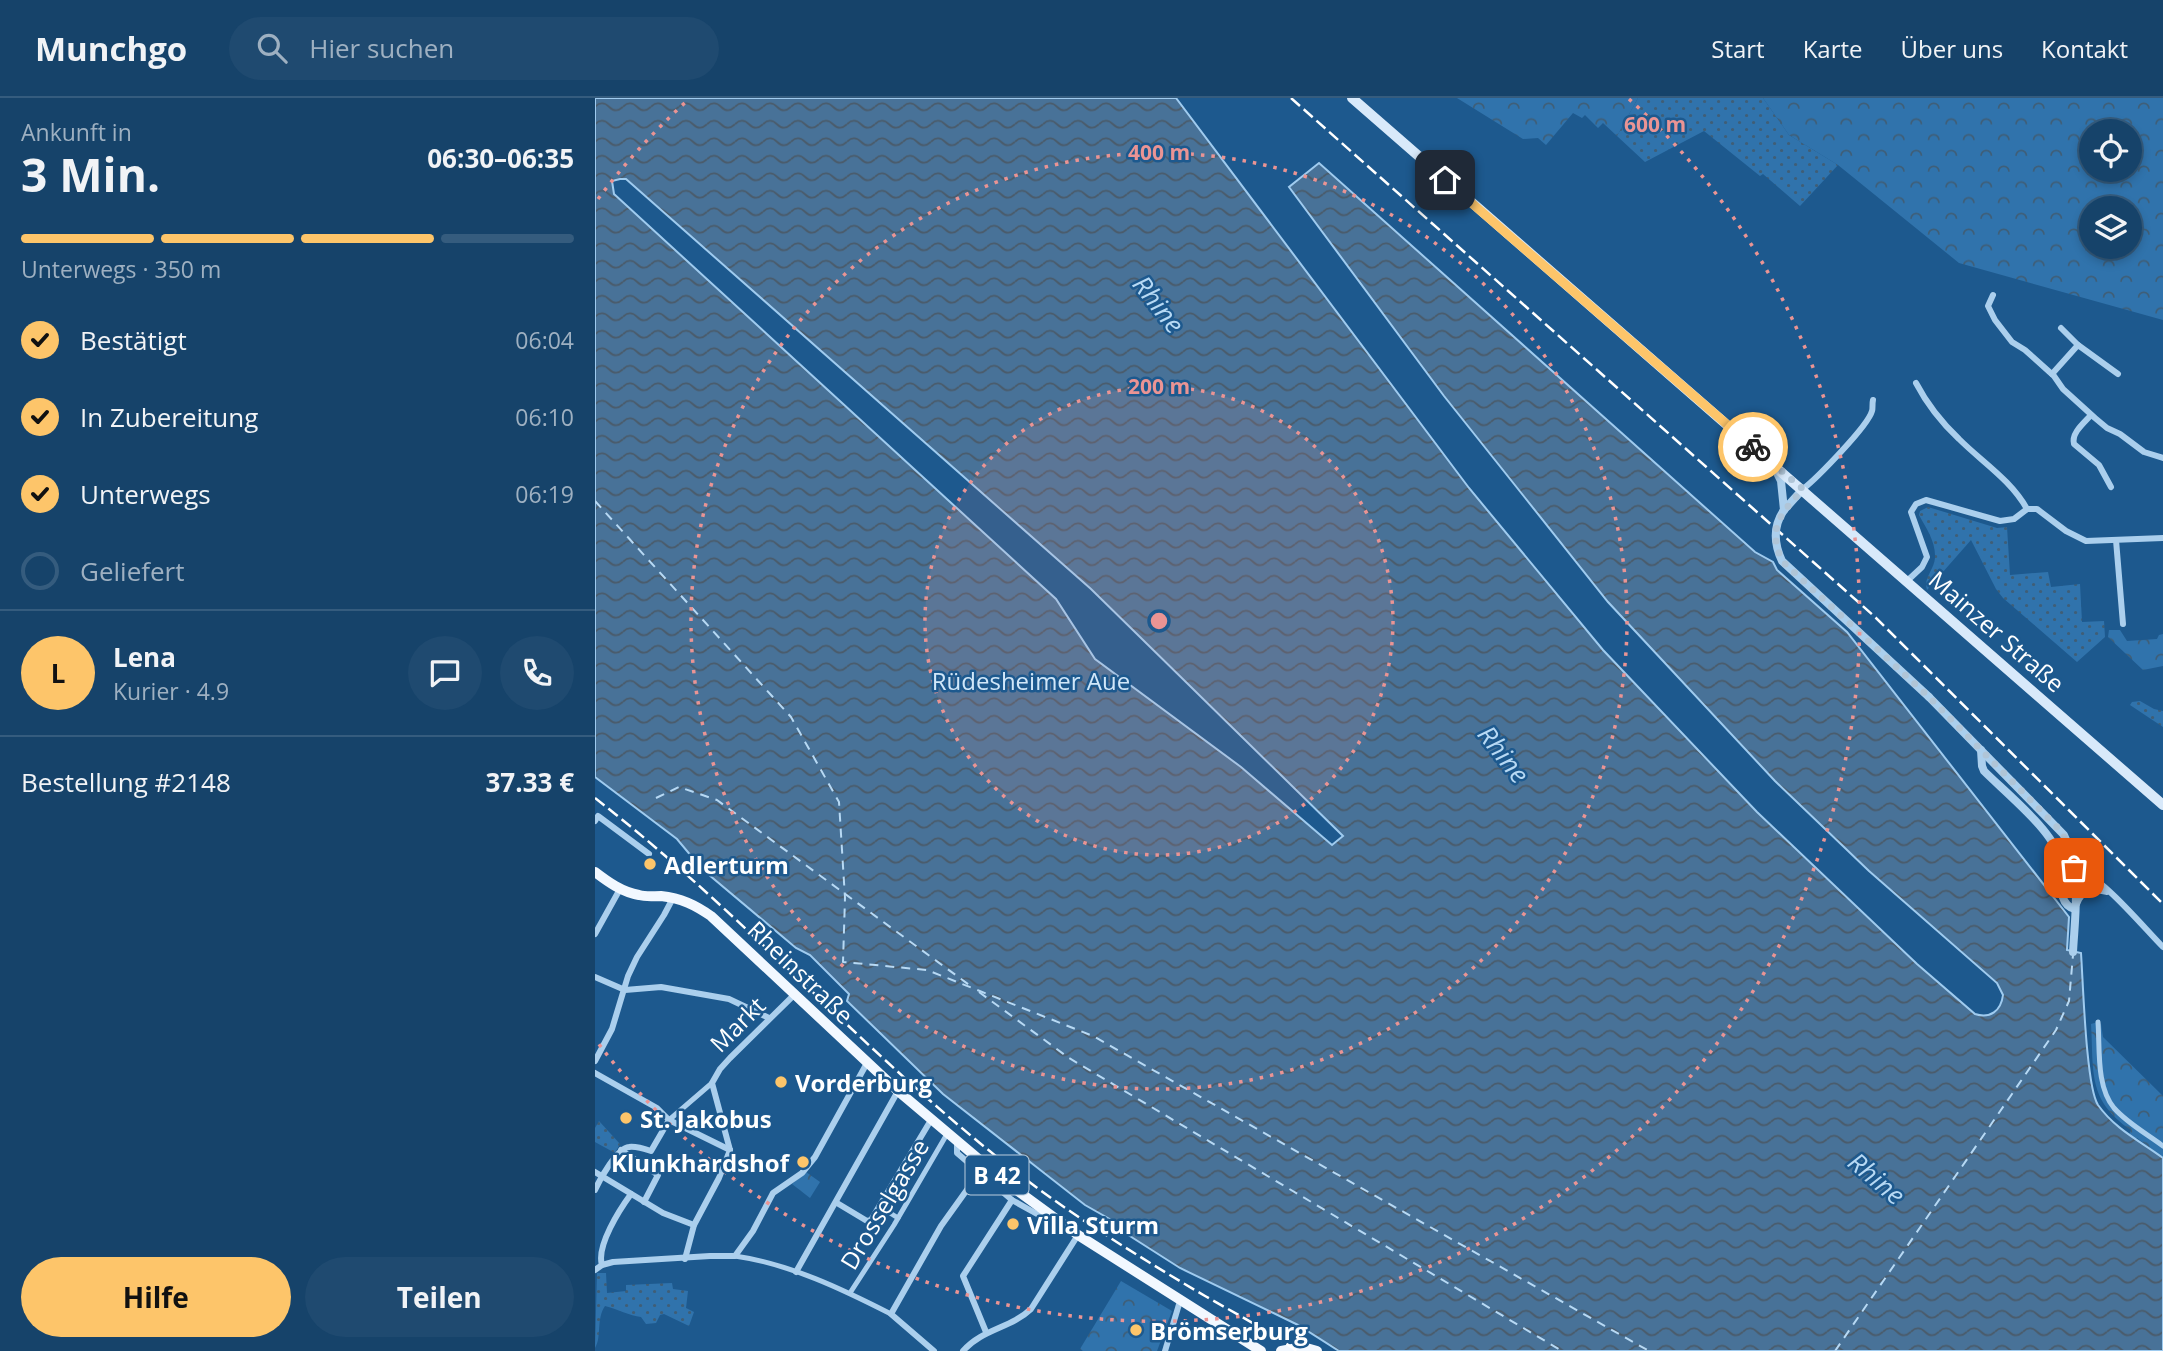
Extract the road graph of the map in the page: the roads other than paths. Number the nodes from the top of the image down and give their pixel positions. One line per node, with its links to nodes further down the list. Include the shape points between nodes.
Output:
1 (1352, 98): 11 (main road, Mainzer Straße)
2 (1993, 295): 5 (street, via 1989,306 2004,332)
3 (2061, 328): 4 (street)
4 (2078, 345): 5 (street); 6 (street)
5 (2052, 374): 9 (street)
6 (2118, 374)
7 (1916, 383): 14 (street, via 1958,438 2016,492)
8 (1873, 400): 13 (street, via 1872,412 1862,426)
9 (2091, 415): 10 (street, via 2144,452); 12 (street, via 2075,433 2074,444 2099,466)
10 (2163, 458)
11 (1774, 466): 13 (main road, Mainzer Straße); 15 (street, via 1781,481)
12 (2111, 487)
13 (1803, 489): 15 (street); 18 (main road, Mainzer Straße)
14 (2027, 509): 17 (street, via 2037,509 2080,539); 18 (street, via 2014,519 2000,521 1926,500 1916,504 1912,517 1927,557)
15 (1784, 510): 20 (street, bridge, via 1775,539 1782,561)
16 (2163, 538): 17 (street)
17 (2116, 540): 19 (street)
18 (1907, 581): 21 (main road, Mainzer Straße)
19 (2123, 624)
20 (1981, 750): 24 (street, via 2058,828 2068,843); 29 (street, via 1985,771 2054,845 2061,866 2061,897)
21 (2163, 805)
22 (595, 821): 23 (street, via 598,816)
23 (649, 854)
24 (2074, 868): 27 (street); 29 (street)
25 (595, 872): 26 (main road, Rheinstraße / B 42)
26 (620, 889): 28 (main road, Rheinstraße / B 42); 30 (street)
27 (2109, 893): 29 (street, via 2086,891); 31 (street)
28 (673, 898): 34 (street, via 636,957); 35 (main road, Rheinstraße / B 42, via 711,916)
29 (2075, 909): 32 (street)
30 (595, 934)
31 (2163, 947)
32 (2073, 952)
33 (595, 976): 34 (street)
34 (625, 990): 36 (street, via 661,987 703,993 745,1005); 38 (street, via 612,1030)
35 (794, 995): 36 (street, Markt); 39 (main road, Rheinstraße / B 42)
36 (769, 1018): 41 (street, Markt)
37 (2098, 1022): 47 (street, via 2109,1101)
38 (595, 1061)
39 (867, 1063): 42 (main road, Rheinstraße / B 42); 62 (street, via 815,1157 802,1173 773,1193)
40 (595, 1073): 43 (street, via 657,1108)
41 (712, 1083): 43 (street, Markt); 49 (street, Markt)
42 (898, 1091): 44 (main road, Rheinstraße / B 42); 56 (street)
43 (669, 1120): 48 (street, via 652,1151 633,1146); 49 (street)
44 (931, 1120): 45 (main road, Rheinstraße / B 42); 57 (street)
45 (947, 1134): 46 (main road, Rheinstraße / B 42); 59 (street, Drosselgasse)
46 (957, 1142): 50 (street, Rheinstraße, via 957,1153); 58 (main road, Rheinstraße / B 42)
47 (2163, 1146)
48 (621, 1150): 51 (street); 55 (street, via 658,1175)
49 (730, 1150): 60 (street)
50 (979, 1173): 54 (street, Rheinstraße); 70 (street, via 941,1226)
51 (599, 1174): 52 (street); 53 (street)
52 (595, 1190)
53 (631, 1194): 55 (street); 65 (street, via 614,1221 600,1258)
54 (1012, 1200): 58 (street, Rheinstraße, via 1037,1214); 71 (street, via 963,1276)
55 (644, 1202): 60 (street)
56 (837, 1203): 57 (street, via 867,1221); 67 (street)
57 (879, 1206): 59 (street)
58 (1044, 1212): 61 (main road, Rheinstraße / B 42)
59 (898, 1218): 68 (street, Drosselgasse)
60 (694, 1224): 64 (street)
61 (1078, 1236): 69 (main road, Rheinstraße / B 42); 71 (street, via 1031,1309)
62 (735, 1256): 64 (street); 67 (street)
63 (595, 1259): 65 (street)
64 (685, 1259): 65 (street)
65 (602, 1265): 66 (street)
66 (595, 1270)
67 (796, 1272): 68 (street)
68 (850, 1293): 70 (street)
69 (1180, 1301): 74 (street); 75 (main road, Rheinstraße / B 42)
70 (891, 1314): 72 (street)
71 (986, 1332): 73 (street)
72 (934, 1351)
73 (963, 1351)
74 (1165, 1351)
75 (1261, 1351)
76 (1281, 1351): 77 (main road, via 1303,1347)
77 (1317, 1351)

